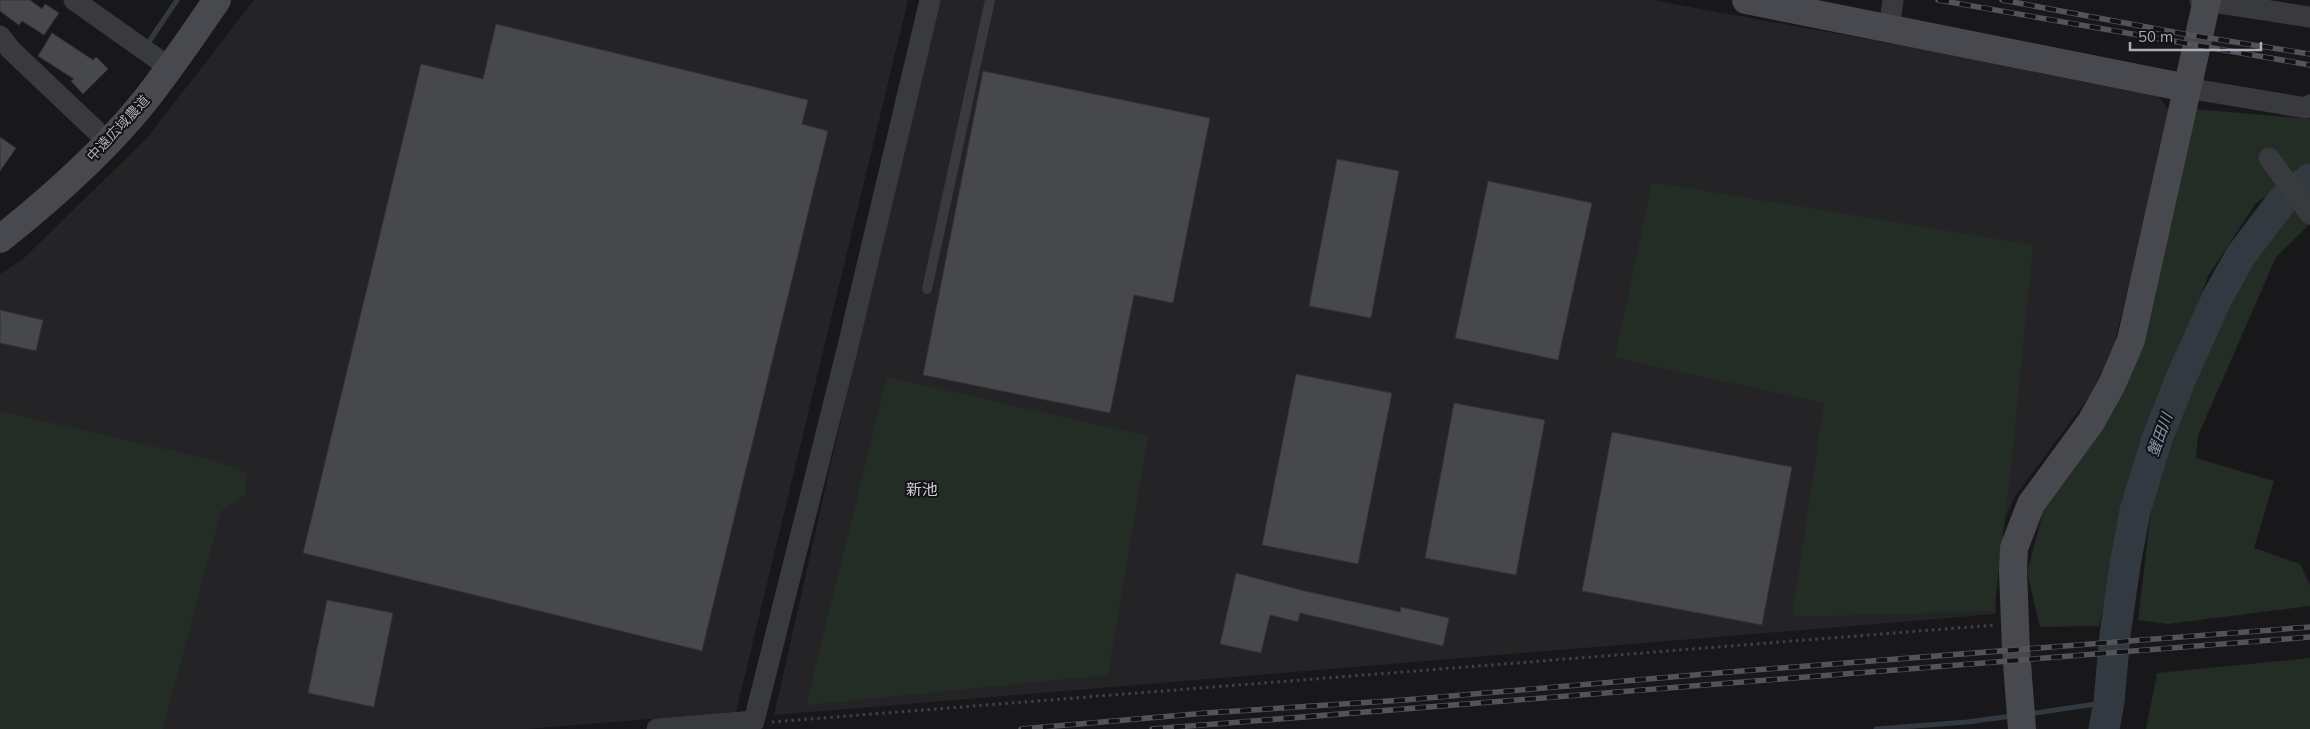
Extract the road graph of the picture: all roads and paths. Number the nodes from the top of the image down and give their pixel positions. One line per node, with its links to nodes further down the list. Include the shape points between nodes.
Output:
1 (74, 0): 11 (street)
2 (216, 0): 11 (street, 中遠広域農道)
3 (930, 0): 20 (street)
4 (990, 0): 18 (lane)
5 (1746, 0): 9 (street)
6 (1893, 0): 9 (street)
7 (2205, 0): 8 (street); 12 (street)
8 (2310, 17)
9 (1889, 29): 12 (street)
10 (0, 36): 14 (street)
11 (170, 68): 14 (street, 中遠広域農道)
12 (2187, 88): 13 (street, via 2306,108); 19 (street, via 2132,340 2091,422 2032,504 2020,528 2014,548)
13 (2310, 105)
14 (107, 141): 17 (street, 中遠広域農道, via 62,186)
15 (2270, 158): 16 (street)
16 (2310, 214)
17 (0, 238)
18 (927, 289)
19 (2015, 624): 20 (path, via 806,721); 22 (street)
20 (754, 721): 21 (street)
21 (657, 729)
22 (2022, 729)

